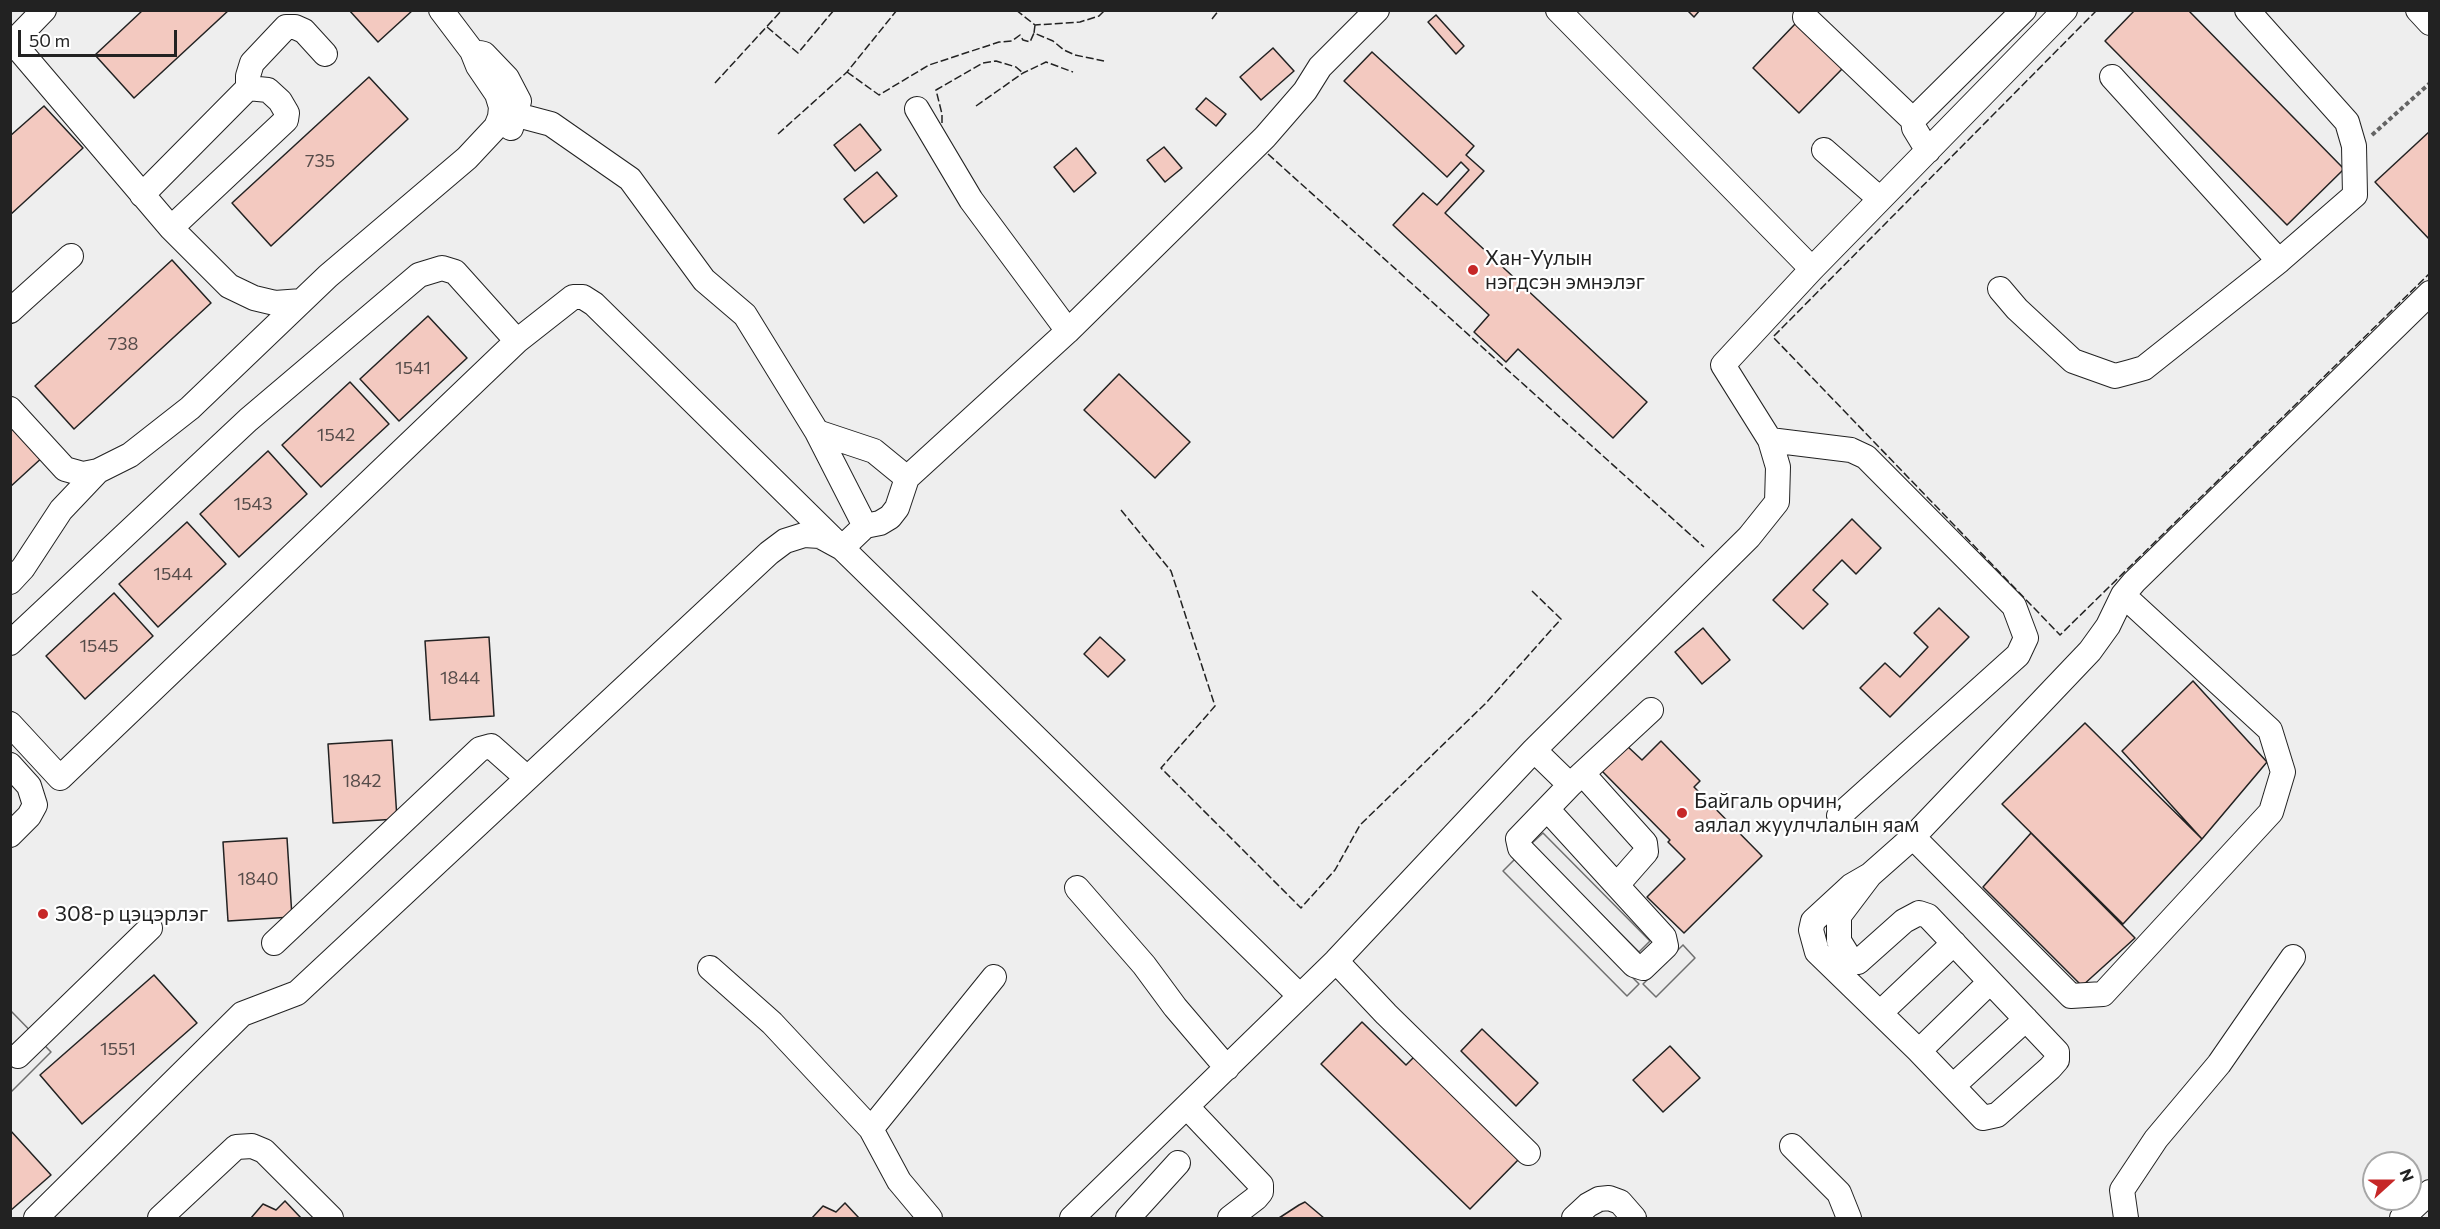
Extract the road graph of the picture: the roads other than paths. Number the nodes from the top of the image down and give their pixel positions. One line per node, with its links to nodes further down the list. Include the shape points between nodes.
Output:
1 (45, 10): 11 (street)
2 (441, 10): 12 (street)
3 (1377, 10): 32 (street, via 1320,67 1305,91 1265,137)
4 (1558, 10): 27 (street)
5 (2024, 10): 18 (street)
6 (2065, 10): 20 (street)
7 (2247, 10): 26 (street, via 2347,122 2354,146 2355,195)
8 (2418, 10): 10 (street)
9 (1805, 17): 18 (street)
10 (2430, 23)
11 (12, 40): 22 (street)
12 (472, 51): 17 (street, via 484,54 507,78 519,101); 21 (street, via 501,107 495,127)
13 (325, 54): 15 (street, via 304,31 286,27 252,63)
14 (2112, 77): 26 (street)
15 (248, 88): 22 (street); 24 (street, via 268,90 287,113 286,120)
16 (918, 110): 32 (street, via 971,200)
17 (517, 115): 21 (street, via 511,129); 35 (street, via 551,124 630,179 704,280 745,315)
18 (1914, 120): 20 (street, via 1914,128)
19 (1824, 150): 23 (street)
20 (1928, 151): 23 (street)
21 (467, 158): 30 (street)
22 (142, 195): 24 (street)
23 (1880, 199): 27 (street)
24 (171, 228): 30 (street, via 229,286 275,303)
25 (71, 256): 31 (street)
26 (2279, 261): 28 (street, via 2144,368 2115,376 2073,361)
27 (1812, 269): 36 (street, via 1723,365)
28 (2000, 289)
29 (2430, 293): 42 (street)
30 (302, 301): 37 (street, via 190,408 130,455)
31 (10, 311)
32 (1068, 332): 38 (street)
33 (517, 341): 40 (street, via 573,297 583,297 594,304); 43 (street, via 455,272 442,268 419,275 248,420); 45 (street, via 60,778)
34 (10, 409): 37 (street, via 65,469 83,474)
35 (817, 432): 38 (street, via 874,451); 39 (street)
36 (1770, 440): 46 (street, via 1778,467 1778,502 1749,537); 51 (street, via 1851,450 1866,457 2014,606 2026,638 2018,655)
37 (98, 471): 41 (street, via 61,510)
38 (907, 478): 39 (street, via 890,517)
39 (866, 526): 40 (street)
40 (842, 548): 48 (street, via 820,536 804,535 785,541); 65 (street)
41 (10, 582)
42 (2123, 595): 53 (street, via 2090,651); 53 (street, via 2270,730 2283,772 2271,812 2103,994 2071,996)
43 (10, 643)
44 (1651, 711): 49 (street)
45 (10, 724)
46 (1533, 750): 49 (street); 61 (street)
47 (10, 765): 52 (street, via 29,786 34,805)
48 (527, 778): 58 (street, via 491,746 480,749); 78 (street, via 297,993 242,1014)
49 (1576, 779): 50 (street); 55 (street, via 1645,843 1646,852)
50 (1547, 809): 55 (street); 55 (street, via 1518,839 1520,848 1634,965 1643,968 1666,946 1664,937)
51 (1839, 816)
52 (10, 835)
53 (1913, 837): 54 (street)
54 (1870, 875): 59 (street, via 1839,916 1839,941 1849,957 1858,962 1918,913 1928,916); 66 (street, via 1851,886 1813,921 1811,930 1817,952)
55 (1617, 885)
56 (1077, 888): 70 (street)
57 (150, 927): 69 (street)
58 (274, 943)
59 (1954, 943): 64 (street); 66 (street)
60 (2293, 957): 88 (street, via 2220,1064 2156,1139 2122,1190)
61 (1336, 961): 65 (street); 75 (street)
62 (710, 968): 73 (street, via 772,1023)
63 (993, 977): 73 (street)
64 (1990, 982): 67 (street); 68 (street)
65 (1300, 996): 70 (street)
66 (1880, 1013): 68 (street)
67 (2026, 1019): 71 (street); 71 (street, via 2057,1052 2057,1060 2050,1068 1997,1115 1983,1118)
68 (1919, 1051): 71 (street)
69 (13, 1056)
70 (1227, 1068): 72 (street)
71 (1953, 1086)
72 (1187, 1107): 82 (street); 84 (street, via 1261,1185 1256,1198)
73 (871, 1129): 81 (street, via 899,1181)
74 (1792, 1146): 87 (street, via 1839,1193)
75 (1528, 1153)
76 (1178, 1163): 83 (street)
77 (2430, 1192): 89 (street)
78 (36, 1218)
79 (160, 1218): 80 (street, via 236,1147 252,1146 264,1152)
80 (331, 1218)
81 (930, 1218)
82 (1072, 1218)
83 (1128, 1218)
84 (1230, 1218)
85 (1574, 1218): 86 (street, via 1588,1205 1609,1198 1620,1202)
86 (1634, 1218)
87 (1849, 1218)
88 (2126, 1218)
89 (2402, 1218)

